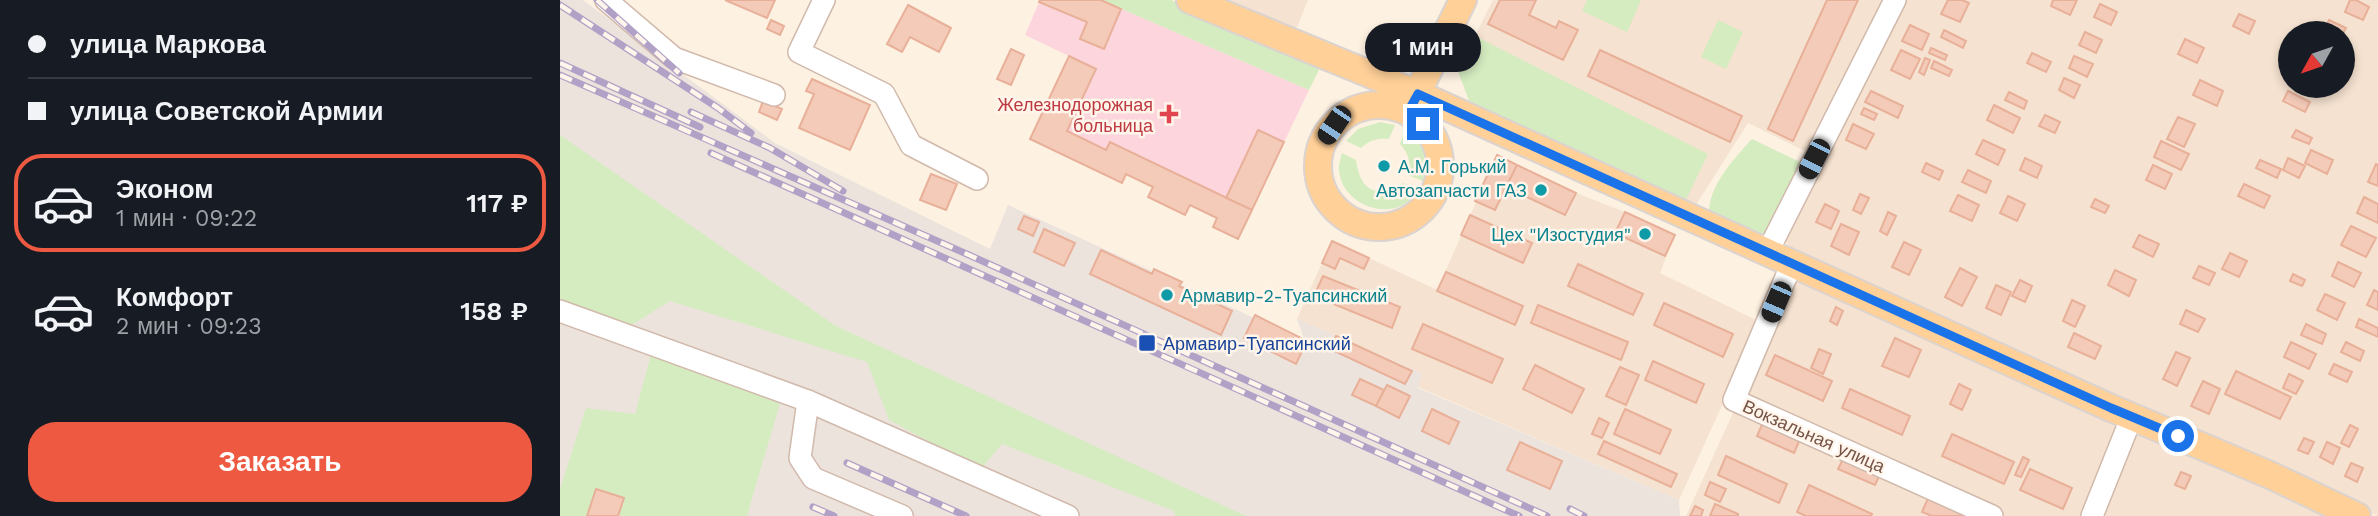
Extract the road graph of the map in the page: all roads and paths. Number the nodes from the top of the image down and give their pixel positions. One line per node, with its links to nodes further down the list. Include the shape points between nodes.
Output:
1 (606, 0): 6 (street, via 674,58)
2 (824, 0): 8 (street, via 799,52 884,94 911,145)
3 (1190, 0): 7 (main road)
4 (1463, 0): 7 (main road)
5 (1895, 0): 9 (street)
6 (774, 95)
7 (1413, 103): 7 (main road, via 1360,108 1334,125 1325,139 1319,157 1322,186 1337,210 1352,221 1371,227 1408,220 1434,193 1440,156); 9 (main road)
8 (977, 179)
9 (1768, 251): 10 (main road)
10 (1793, 263): 13 (main road); 16 (street, Вокзальная улица, via 1734,400)
11 (560, 310): 12 (street)
12 (808, 401): 14 (street, via 800,458 813,478); 15 (street)
13 (2132, 416): 17 (street); 18 (main road)
14 (902, 516)
15 (1068, 516)
16 (1992, 516)
17 (2092, 516)
18 (2357, 516)

